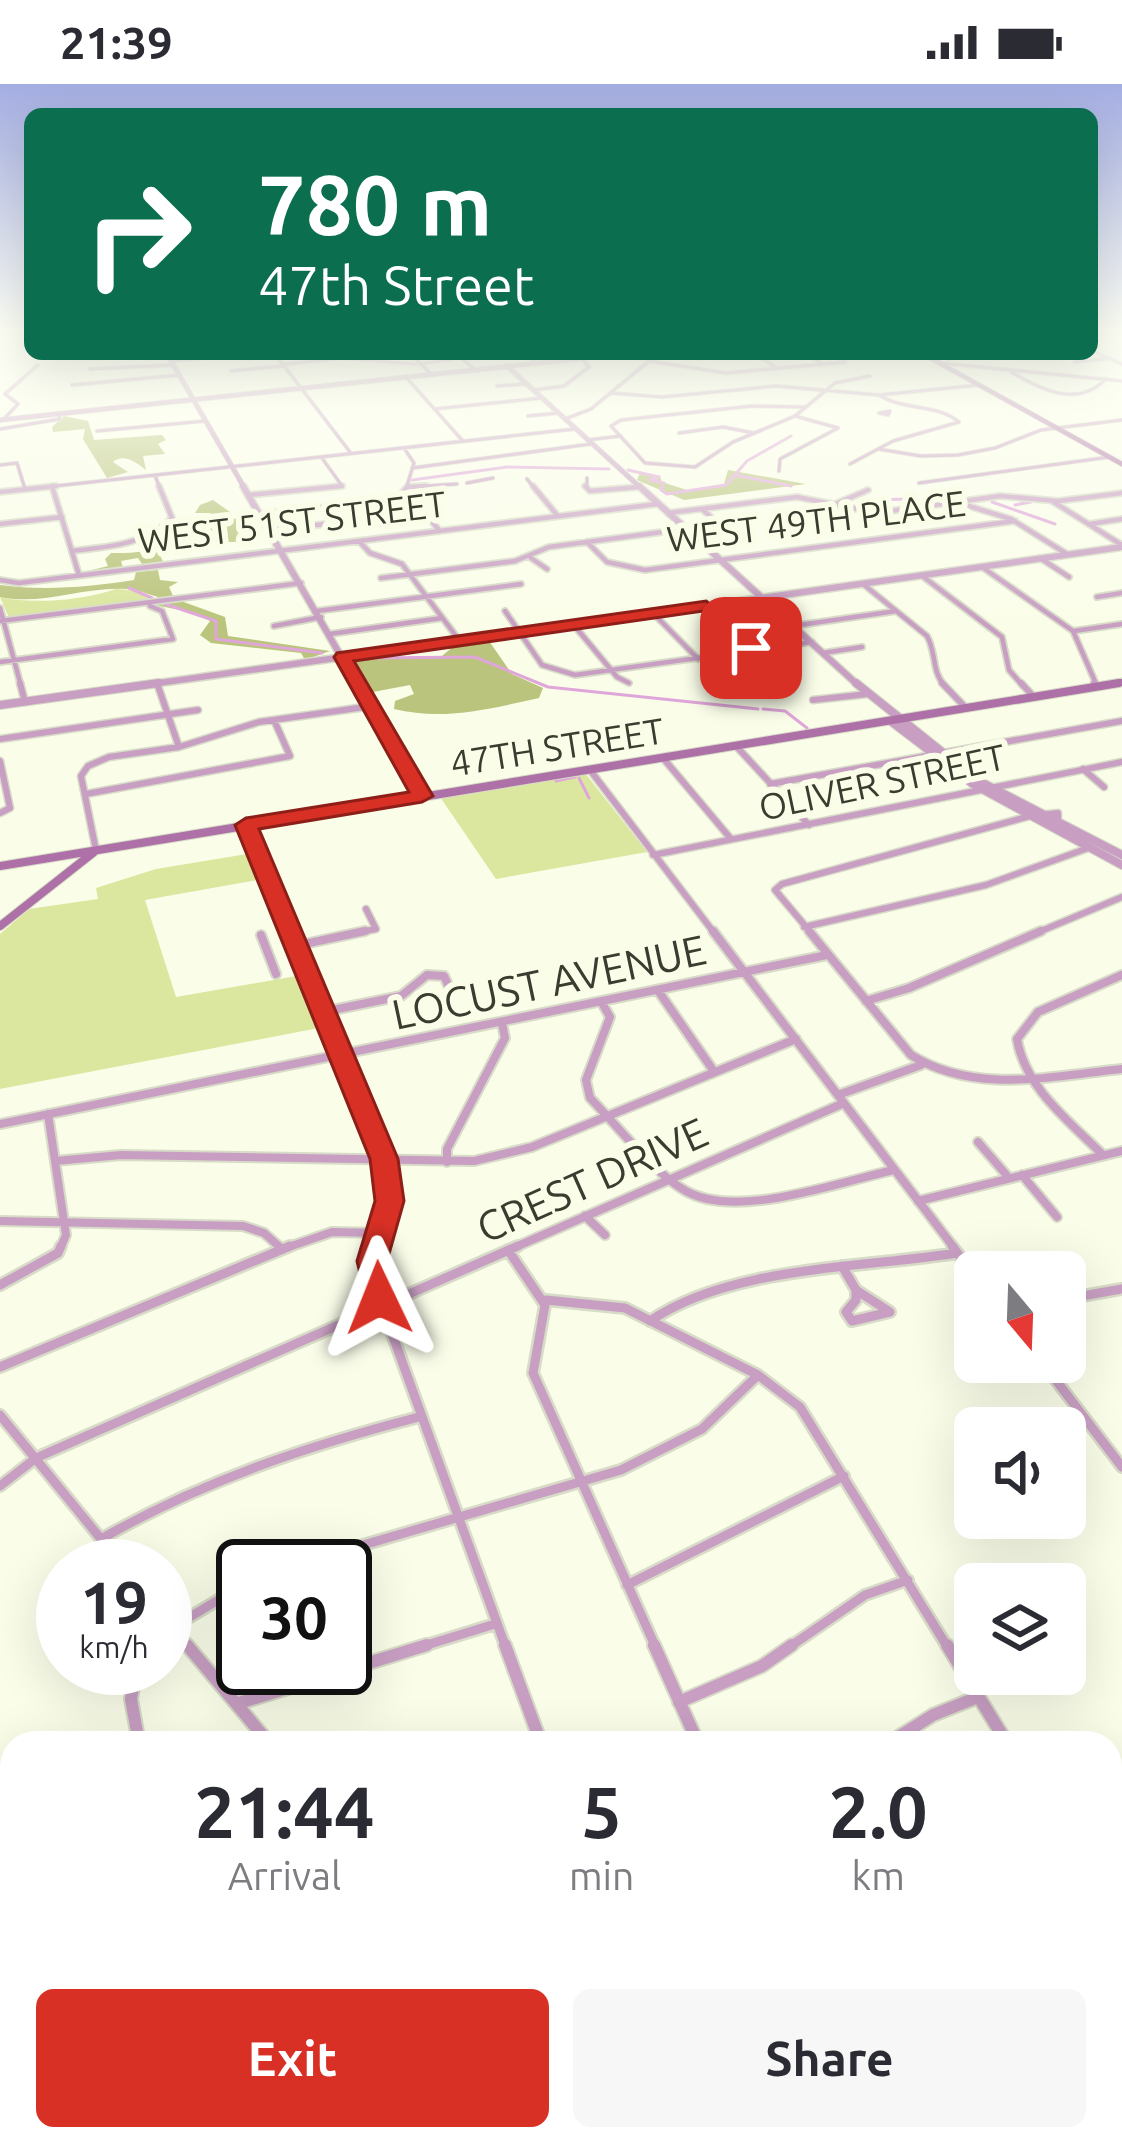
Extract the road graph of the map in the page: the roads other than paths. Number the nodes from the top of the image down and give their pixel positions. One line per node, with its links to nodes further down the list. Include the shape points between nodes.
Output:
1 (124, 428): 14 (street)
2 (209, 428): 28 (street)
3 (332, 428): 22 (street)
4 (452, 428): 18 (street)
5 (613, 428): 17 (street)
6 (712, 428): 15 (street)
7 (731, 428): 16 (street)
8 (766, 428): 16 (street)
9 (837, 428): 31 (street, via 780,459)
10 (937, 428): 21 (street)
11 (1056, 428): 21 (street, via 958,455)
12 (1058, 428): 24 (main road)
13 (575, 429): 18 (street); 19 (street)
14 (97, 431)
15 (679, 433)
16 (756, 433): 29 (street)
17 (621, 436): 19 (street); 29 (street, via 645,463)
18 (463, 441): 20 (street)
19 (589, 442): 30 (street); 40 (street)
20 (404, 448): 22 (street); 30 (street)
21 (878, 449): 25 (street)
22 (351, 453): 23 (street)
23 (321, 456): 28 (street); 45 (street, via 342,486)
24 (1110, 457): 26 (main road); 37 (street)
25 (850, 464)
26 (1122, 464)
27 (0, 465): 41 (street, via 17,463)
28 (230, 466): 32 (street); 45 (street)
29 (691, 467): 33 (street)
30 (412, 468): 39 (street)
31 (779, 471)
32 (154, 475): 38 (street); 70 (street, via 168,525)
33 (695, 476)
34 (493, 478): 39 (street)
35 (586, 478): 40 (street, via 594,492)
36 (527, 479): 53 (street)
37 (920, 483)
38 (52, 486): 41 (street); 54 (street)
39 (408, 487): 62 (street, via 401,495)
40 (639, 488): 48 (street)
41 (25, 489): 43 (street)
42 (868, 490): 49 (street)
43 (0, 491)
44 (1122, 493): 46 (street)
45 (248, 495): 51 (street)
46 (1052, 501): 47 (street); 58 (street)
47 (958, 502): 49 (street, via 876,513); 56 (street)
48 (657, 504): 52 (street); 53 (street, WEST 51ST STREET)
49 (830, 504): 50 (street, via 797,497); 59 (street)
50 (702, 509): 52 (street); 63 (street)
51 (260, 514): 61 (street); 61 (street, via 358,504 372,518)
52 (668, 514): 60 (street)
53 (558, 516): 62 (street, WEST 51ST STREET)
54 (62, 517): 57 (street); 70 (street)
55 (1122, 519): 58 (street)
56 (1015, 521): 64 (street, WEST 49TH PLACE); 71 (street)
57 (0, 524)
58 (1089, 524): 68 (street)
59 (786, 525)
60 (685, 529): 67 (street); 74 (street)
61 (269, 531): 69 (street)
62 (440, 531): 65 (street, WEST 51ST STREET)
63 (729, 532)
64 (897, 533): 66 (street); 74 (street, WEST 49TH PLACE)
65 (359, 541): 69 (street, WEST 51ST STREET); 77 (street)
66 (908, 541)
67 (587, 542): 72 (street); 74 (street, WEST 49TH PLACE, via 623,568)
68 (1122, 546): 71 (street)
69 (281, 550): 78 (street, WEST 51ST STREET); 83 (street)
70 (72, 551): 78 (street)
71 (1067, 554): 73 (street)
72 (529, 557): 76 (street); 77 (street)
73 (1040, 558): 75 (street); 81 (street)
74 (720, 560): 89 (street)
75 (982, 567): 79 (street); 104 (street)
76 (547, 569)
77 (410, 574): 80 (street); 87 (street)
78 (79, 575): 82 (street, WEST 51ST STREET)
79 (921, 575): 85 (street); 121 (street, via 1002,638 1009,670)
80 (381, 578)
81 (1069, 578)
82 (3, 581)
83 (301, 584): 90 (street); 96 (street)
84 (521, 584): 87 (street)
85 (863, 584): 89 (street); 94 (street)
86 (1122, 593): 88 (street)
87 (428, 597): 96 (street); 97 (street)
88 (1097, 597)
89 (762, 598): 91 (street); 102 (street)
90 (143, 604): 98 (street); 112 (street, via 162,611 173,639)
91 (706, 606): 95 (street); 109 (street)
92 (1, 609): 98 (street)
93 (505, 611): 103 (street)
94 (896, 611): 102 (street); 126 (street, via 927,637 935,675)
95 (653, 613): 99 (street); 113 (street)
96 (319, 614): 101 (street); 105 (street)
97 (442, 618): 105 (street); 106 (street)
98 (3, 621): 112 (street)
99 (573, 624): 103 (street); 115 (street)
100 (1122, 624): 104 (street)
101 (274, 626)
102 (793, 626): 107 (street)
103 (517, 632): 106 (street); 115 (street, via 542,665 559,673)
104 (1072, 632): 119 (street)
105 (330, 634): 111 (street)
106 (459, 640): 111 (street)
107 (812, 643): 109 (street); 110 (street)
108 (862, 647): 110 (street)
109 (754, 651): 113 (street)
110 (823, 653): 120 (street)
111 (343, 657): 117 (street); 125 (street)
112 (16, 659): 114 (street); 123 (street)
113 (698, 659): 115 (street)
114 (0, 662)
115 (612, 672): 118 (street)
116 (1122, 682): 119 (main road, 47TH STREET)
117 (157, 683): 123 (street); 128 (street)
118 (629, 683)
119 (1097, 686): 121 (main road, 47TH STREET)
120 (868, 694): 122 (street); 129 (street)
121 (1033, 696): 126 (main road, 47TH STREET)
122 (813, 700)
123 (26, 702): 124 (street)
124 (0, 705)
125 (372, 706): 130 (street); 148 (street)
126 (965, 706): 129 (main road, 47TH STREET)
127 (198, 710): 128 (street)
128 (168, 715): 132 (street); 134 (street)
129 (895, 718): 133 (main road, 47TH STREET); 135 (street); 136 (street)
130 (274, 720): 134 (street); 147 (street, via 290,756)
131 (1122, 721): 135 (street)
132 (0, 739)
133 (736, 746): 137 (main road, 47TH STREET); 143 (street)
134 (179, 747): 147 (street, via 94,762 81,776)
135 (938, 752): 136 (street); 144 (street)
136 (926, 754): 143 (street); 145 (street)
137 (663, 758): 141 (main road, 47TH STREET); 153 (street)
138 (0, 761): 142 (street)
139 (1122, 762): 140 (street, OLIVER STREET)
140 (1083, 769): 144 (street, OLIVER STREET); 146 (street)
141 (590, 770): 148 (main road, 47TH STREET); 157 (street)
142 (1, 774): 149 (street, via 10,808)
143 (770, 784): 152 (street)
144 (988, 786): 145 (street, OLIVER STREET); 150 (street)
145 (976, 788): 150 (street); 152 (street, OLIVER STREET)
146 (1104, 788)
147 (86, 794): 155 (street)
148 (422, 796): 151 (main road, 47TH STREET)
149 (0, 813)
150 (1032, 814): 154 (street); 154 (street); 165 (street, via 872,862 786,878 776,893)
151 (246, 825): 155 (main road, 47TH STREET); 167 (street)
152 (811, 826): 153 (street, OLIVER STREET)
153 (732, 841): 157 (street, OLIVER STREET)
154 (1094, 845): 158 (street); 160 (street); 165 (street, via 1037,870)
155 (96, 850): 156 (main road, 47TH STREET); 159 (main road)
156 (70, 854): 159 (main road); 161 (main road, 47TH STREET)
157 (653, 855): 169 (street)
158 (1122, 855)
159 (78, 864): 164 (main road)
160 (1122, 865)
161 (0, 866)
162 (1122, 897): 174 (street)
163 (366, 909): 167 (street, via 376,929)
164 (1, 924)
165 (804, 927): 168 (street)
166 (261, 934): 170 (street)
167 (295, 946): 176 (street)
168 (827, 955): 169 (street, LOCUST AVENUE); 174 (street)
169 (745, 973): 173 (street, LOCUST AVENUE); 178 (street)
170 (276, 974)
171 (1122, 975): 183 (street, via 1029,1019 1017,1049)
172 (449, 987): 176 (street, via 444,976 427,975 401,996)
173 (658, 991): 175 (street, LOCUST AVENUE); 181 (street)
174 (866, 1000): 180 (street)
175 (602, 1003): 177 (street, LOCUST AVENUE); 186 (street, via 610,1017 586,1088)
176 (322, 1012): 179 (street)
177 (502, 1023): 179 (street, LOCUST AVENUE); 193 (street, via 506,1038)
178 (796, 1039): 181 (street); 184 (street)
179 (340, 1055): 185 (street, LOCUST AVENUE); 191 (street)
180 (922, 1064): 183 (street, via 957,1078); 184 (street, CREST DRIVE)
181 (713, 1070): 186 (street)
182 (1122, 1070): 183 (street)
183 (1029, 1075): 190 (street)
184 (841, 1099): 194 (street); 197 (street, CREST DRIVE)
185 (48, 1114): 187 (street, LOCUST AVENUE); 192 (street)
186 (604, 1116): 193 (street, via 532,1147); 197 (street)
187 (0, 1124)
188 (978, 1142): 196 (street)
189 (1122, 1151): 190 (street)
190 (1103, 1155): 195 (street)
191 (384, 1159): 192 (street); 193 (street); 203 (street, via 390,1190)
192 (55, 1161): 202 (street)
193 (447, 1162)
194 (894, 1170): 197 (street, via 743,1204 708,1201); 198 (street)
195 (1022, 1175): 196 (street); 200 (street)
196 (1009, 1178): 198 (street)
197 (670, 1179): 199 (street, CREST DRIVE)
198 (918, 1202): 207 (street)
199 (586, 1216): 204 (street); 206 (street, CREST DRIVE)
200 (1057, 1217)
201 (0, 1220): 202 (street)
202 (65, 1222): 205 (street, via 254,1228); 210 (street, via 58,1253)
203 (379, 1233): 205 (street, via 332,1232); 215 (street, via 372,1261)
204 (605, 1235)
205 (282, 1249): 217 (street)
206 (508, 1250): 214 (street); 215 (street, CREST DRIVE)
207 (955, 1251)
208 (954, 1253): 209 (street)
209 (842, 1266): 212 (street); 216 (street, via 672,1304)
210 (0, 1285)
211 (1122, 1289): 213 (street)
212 (856, 1290): 212 (street, via 884,1304 890,1312 852,1321 846,1312)
213 (1086, 1295)
214 (546, 1300): 216 (street, via 601,1302); 225 (street, via 533,1373)
215 (381, 1306): 221 (street); 222 (street, CREST DRIVE)
216 (650, 1321): 218 (street)
217 (0, 1367)
218 (758, 1375): 224 (street, via 800,1407); 225 (street, via 702,1429)
219 (1058, 1383): 223 (street)
220 (0, 1415): 222 (street)
221 (419, 1418): 227 (street); 228 (street, via 257,1461)
222 (36, 1458): 226 (street, CREST DRIVE); 228 (street)
223 (1122, 1467)
224 (845, 1476): 230 (street); 231 (street, via 801,1490 669,1570)
225 (582, 1484): 227 (street); 231 (street)
226 (0, 1486)
227 (457, 1519): 229 (street); 232 (street)
228 (101, 1539)
229 (372, 1543)
230 (908, 1580): 235 (street); 236 (street, via 866,1595 761,1666)
231 (627, 1585): 236 (street)
232 (495, 1624): 237 (street); 240 (street)
233 (192, 1652): 237 (street)
234 (132, 1695): 238 (street)
235 (979, 1697): 242 (street); 243 (street)
236 (679, 1702): 241 (street)
237 (238, 1703): 239 (street)
238 (138, 1731)
239 (260, 1731)
240 (535, 1731)
241 (692, 1731)
242 (908, 1731)
243 (1000, 1731)
244 (0, 1903): 245 (street)
245 (0, 1914)

